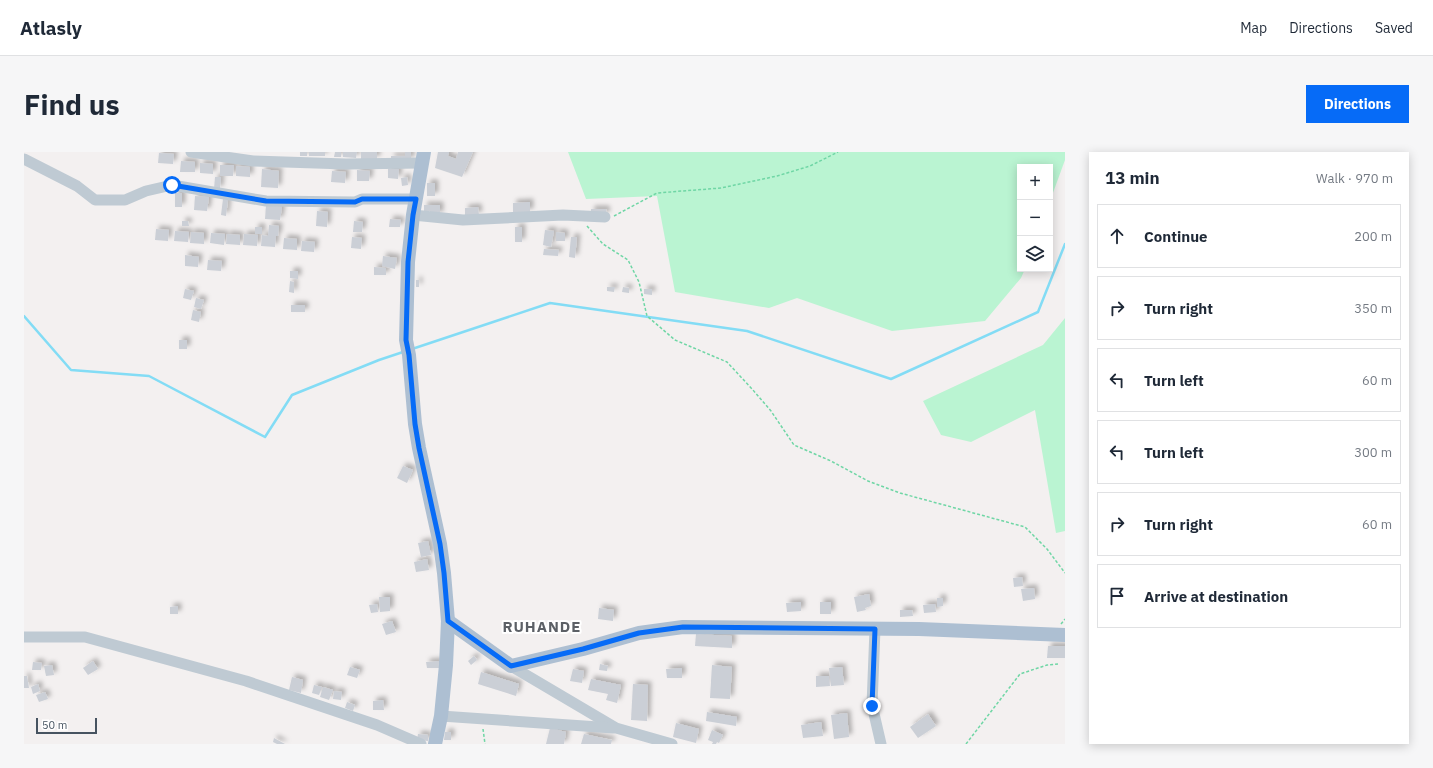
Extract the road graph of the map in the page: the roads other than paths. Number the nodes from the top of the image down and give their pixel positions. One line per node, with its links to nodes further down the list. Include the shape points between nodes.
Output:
1 (191, 152): 2 (street, via 253,161 346,164)
2 (423, 158): 4 (main road)
3 (24, 159): 4 (street, via 77,186 95,200 126,200 146,190 172,185 266,201 355,202 362,199)
4 (416, 199): 5 (main road)
5 (413, 215): 6 (street, via 463,220 563,215); 7 (main road, via 408,262 406,340 415,424 440,544)
6 (605, 217)
7 (448, 621): 11 (main road); 12 (main road)
8 (875, 629): 9 (main road); 11 (main road, via 675,628 639,633); 17 (street, via 872,706)
9 (1065, 636)
10 (24, 637): 14 (street, via 85,637 239,678)
11 (511, 666): 13 (street)
12 (441, 716): 13 (street); 15 (main road)
13 (616, 728): 16 (street)
14 (421, 744)
15 (435, 744)
16 (672, 744)
17 (881, 744)

